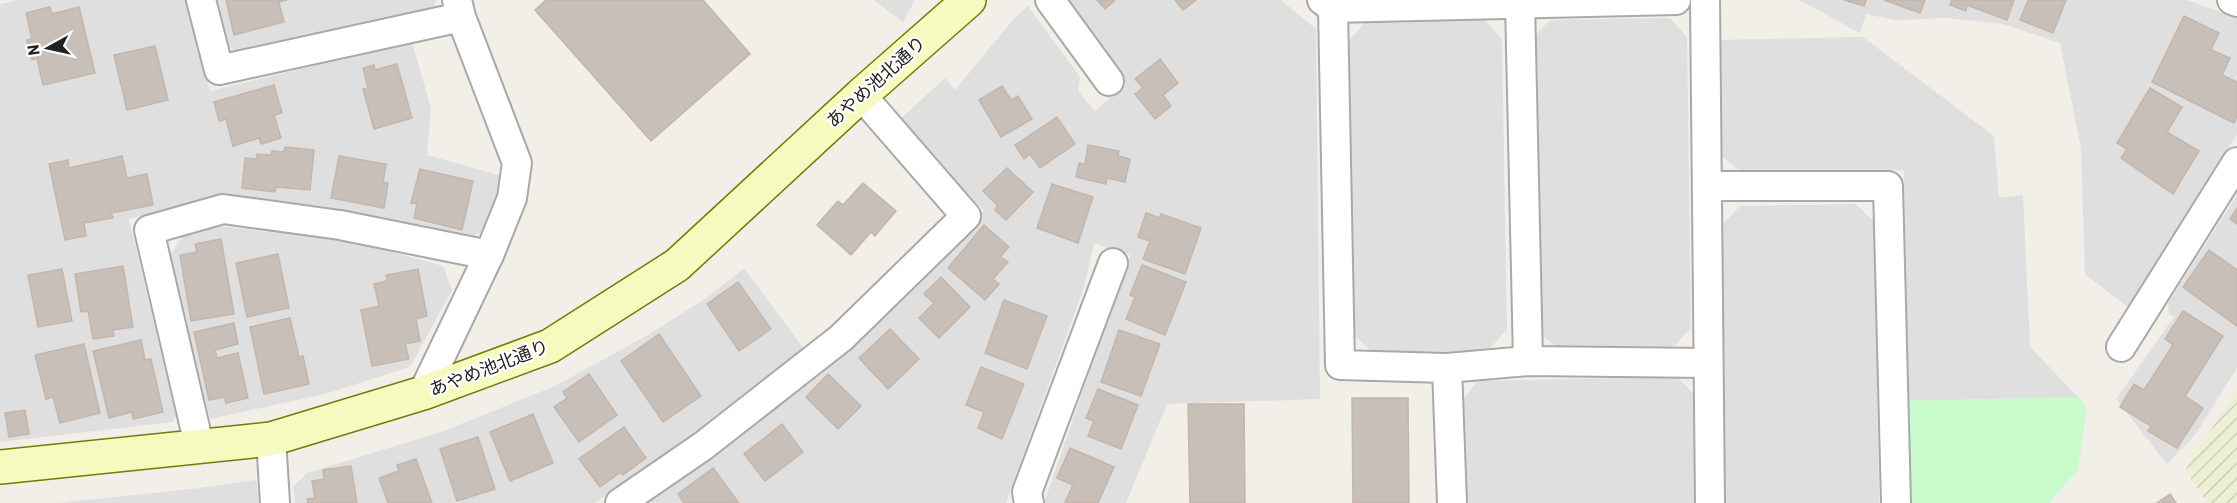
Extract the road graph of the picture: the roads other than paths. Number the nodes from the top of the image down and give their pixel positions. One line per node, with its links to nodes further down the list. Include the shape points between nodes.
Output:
1 (201, 0): 10 (street, via 219,70)
2 (969, 0): 12 (street, あやめ池北通り)
3 (1050, 0): 11 (street)
4 (1676, 0): 8 (street)
5 (1705, 0): 14 (street)
6 (2232, 0): 7 (street)
7 (2237, 2)
8 (1520, 3): 9 (street); 18 (street)
9 (1328, 4): 20 (street, via 1340,365)
10 (459, 9): 15 (street, via 517,163 512,198)
11 (1109, 81)
12 (861, 95): 21 (street, あやめ池北通り, via 677,265 550,346); 26 (street, via 966,216 841,338 703,446)
13 (2237, 162): 17 (street)
14 (1708, 186): 19 (street); 30 (street, via 1888,186)
15 (489, 255): 21 (street); 23 (street, via 340,225 223,209 149,230)
16 (1113, 263): 27 (street, via 1027,492)
17 (2121, 347)
18 (1528, 361): 19 (street); 20 (street)
19 (1708, 363): 29 (street)
20 (1447, 368): 28 (street)
21 (423, 393): 22 (street, あやめ池北通り)
22 (271, 440): 23 (street, あやめ池北通り); 25 (street)
23 (199, 445): 24 (street, あやめ池北通り)
24 (0, 467)
25 (275, 503)
26 (620, 503)
27 (1029, 503)
28 (1452, 503)
29 (1710, 503)
30 (1896, 503)

